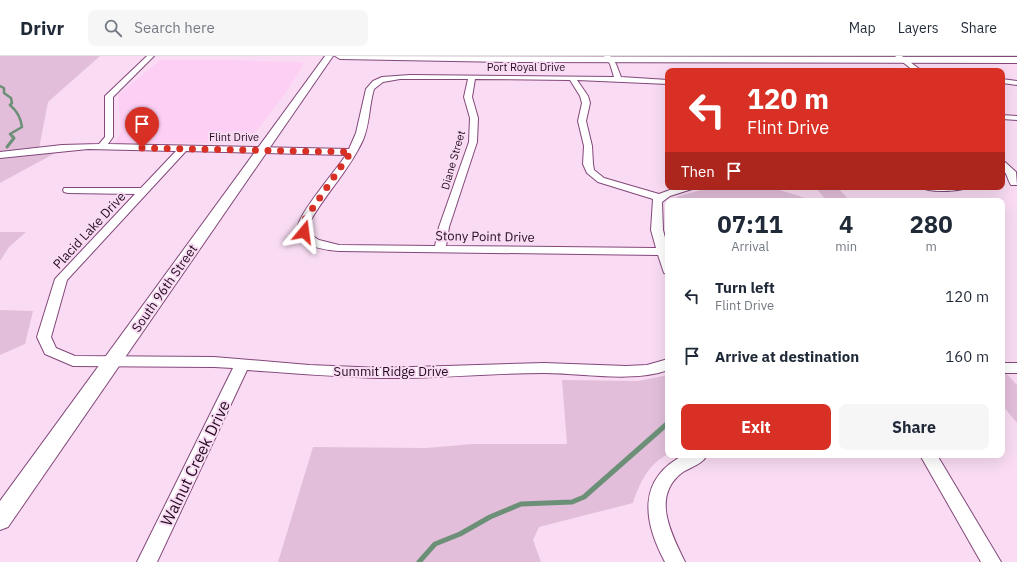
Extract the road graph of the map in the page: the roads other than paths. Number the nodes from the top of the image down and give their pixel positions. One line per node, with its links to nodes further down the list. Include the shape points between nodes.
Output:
1 (151, 56): 16 (street, via 109,96 109,137)
2 (329, 56): 18 (street, South 96th Street)
3 (340, 56): 4 (main road)
4 (608, 58): 5 (main road); 11 (street, via 605,64); 12 (street)
5 (896, 58): 6 (main road); 7 (street); 8 (street)
6 (1017, 60)
7 (907, 68)
8 (914, 68)
9 (472, 77): 10 (street, Port Royal Drive); 19 (street, Port Royal Drive, via 402,77 376,82 370,88 362,132); 28 (street, Diane Street, via 468,97 474,118 473,142 444,227)
10 (573, 78): 11 (street, Port Royal Drive); 27 (street, via 586,102 582,121 590,171 605,182)
11 (609, 78): 12 (street, Port Royal Drive)
12 (618, 79): 13 (street, Port Royal Drive)
13 (665, 82)
14 (1005, 117): 15 (street)
15 (1017, 118)
16 (101, 147): 17 (street, Flint Drive); 20 (street, Flint Drive, via 62,148)
17 (180, 151): 18 (street, Flint Drive); 26 (street, Placid Lake Drive)
18 (261, 152): 19 (street, Flint Drive); 31 (street, South 96th Street)
19 (349, 154): 28 (street, Stony Point Drive, via 303,225 309,240 339,248)
20 (0, 155)
21 (1005, 167): 23 (street, via 1011,172)
22 (1005, 182): 23 (street)
23 (1015, 184)
24 (68, 190): 26 (street)
25 (678, 190): 27 (street)
26 (144, 191): 31 (street, Placid Lake Drive, via 61,280 44,338 50,351 73,361)
27 (660, 198): 29 (street, via 656,205 657,230)
28 (440, 249): 29 (street, Stony Point Drive)
29 (662, 252): 30 (street)
30 (665, 261)
31 (113, 360): 32 (street, Summit Ridge Drive); 38 (street, South 96th Street)
32 (242, 364): 33 (street, Summit Ridge Drive, via 381,374 544,368 632,370); 39 (street, Walnut Creek Drive)
33 (665, 366)
34 (1005, 368): 35 (street)
35 (1017, 368)
36 (694, 458): 40 (street, via 670,474 662,484 658,496 658,527)
37 (930, 458): 41 (street)
38 (0, 520)
39 (147, 562)
40 (675, 562)
41 (991, 562)

